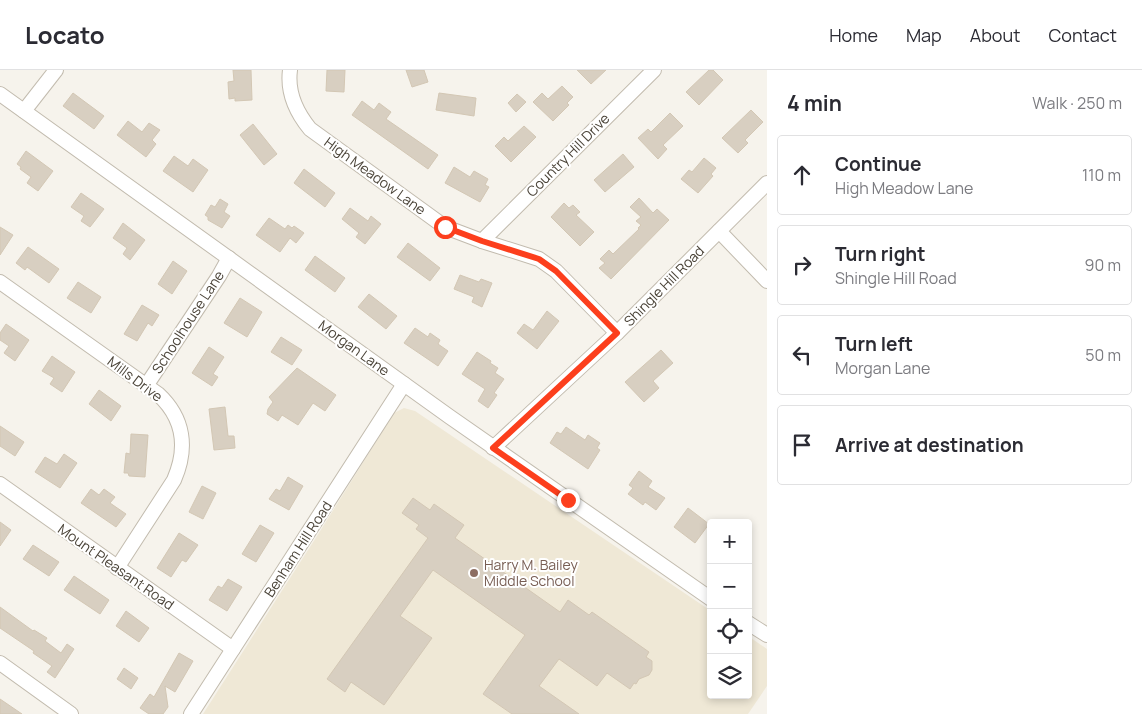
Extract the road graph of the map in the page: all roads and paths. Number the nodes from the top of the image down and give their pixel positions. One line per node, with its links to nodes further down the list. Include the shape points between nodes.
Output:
1 (56, 70): 5 (street)
2 (290, 70): 8 (street, High Meadow Lane, via 292,99 310,129 445,227)
3 (654, 70): 8 (street, Country Hill Drive)
4 (0, 94): 5 (street, Morgan Lane)
5 (24, 111): 9 (street, Morgan Lane)
6 (767, 183): 7 (street, Shingle Hill Road)
7 (719, 231): 10 (street); 12 (street, Shingle Hill Road)
8 (482, 241): 12 (street, High Meadow Lane, via 539,259 556,271)
9 (229, 258): 13 (street, Morgan Lane); 14 (street, Schoolhouse Lane)
10 (767, 281)
11 (0, 282): 14 (street, Mills Drive)
12 (617, 333): 15 (street, Shingle Hill Road)
13 (404, 384): 15 (street, Morgan Lane); 21 (street, Benham Hill Road)
14 (146, 386): 17 (street, Mills Drive, via 164,400 178,422 182,457 174,480)
15 (493, 448): 18 (street, Morgan Lane)
16 (0, 484): 17 (street, Mount Pleasant Road)
17 (117, 568): 21 (street, Mount Pleasant Road)
18 (707, 596)
19 (752, 626): 20 (street)
20 (767, 635)
21 (234, 650): 24 (street, Benham Hill Road)
22 (0, 663): 23 (street)
23 (71, 714)
24 (190, 714)

